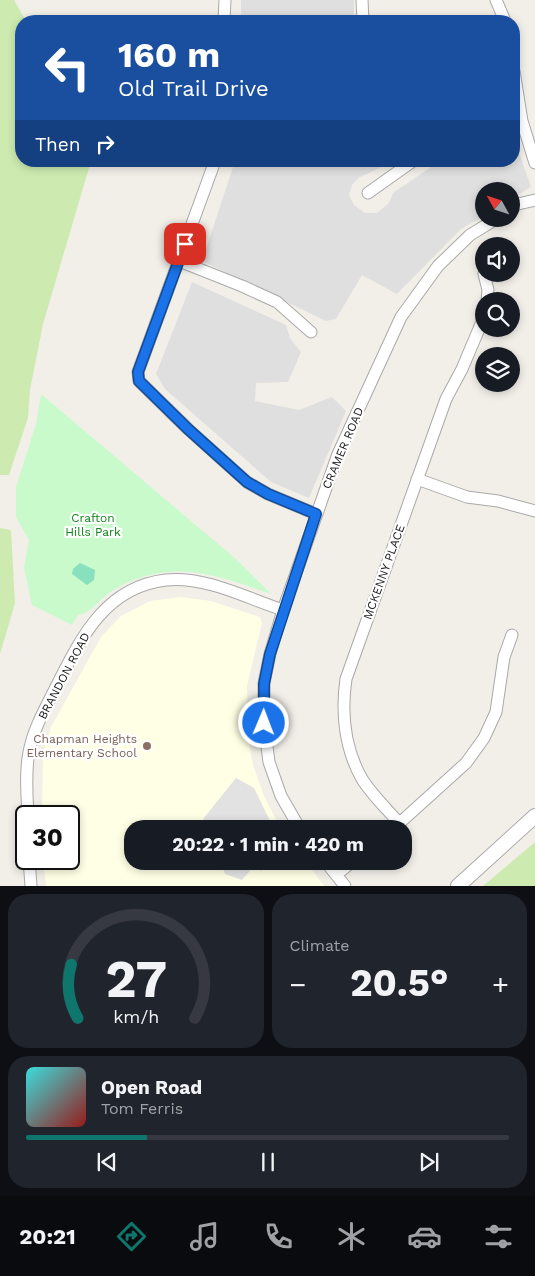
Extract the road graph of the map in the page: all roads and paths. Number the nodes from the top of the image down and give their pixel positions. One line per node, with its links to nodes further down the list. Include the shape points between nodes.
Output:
1 (225, 0): 4 (street)
2 (362, 0): 5 (street)
3 (496, 0): 6 (street)
4 (224, 15)
5 (363, 15)
6 (502, 15)
7 (520, 127): 8 (street)
8 (535, 163)
9 (212, 167): 15 (street)
10 (405, 167): 11 (street)
11 (368, 193)
12 (535, 200): 13 (street)
13 (520, 204)
14 (481, 228): 20 (street, CRAMER ROAD, via 438,266 402,317 338,454)
15 (179, 261): 16 (street, via 277,302); 20 (street, via 138,372 139,381 247,482)
16 (311, 332)
17 (476, 337): 18 (street, MCKENNY PLACE, via 446,399)
18 (417, 480): 19 (street, via 467,497); 26 (street, MCKENNY PLACE, via 346,679 343,700 350,751 363,780)
19 (535, 511)
20 (316, 514): 21 (street, CRAMER ROAD)
21 (283, 610): 23 (street, BRANDON ROAD, via 186,580 165,580 141,587 110,606 82,636 40,720 29,752); 25 (street, CRAMER ROAD, via 267,671 264,723 269,762 281,796)
22 (512, 635): 27 (street, via 504,657 496,712 484,738 466,763)
23 (28, 805)
24 (535, 816): 34 (street)
25 (295, 820)
26 (392, 820)
27 (403, 820)
28 (29, 870): 32 (street)
29 (332, 870): 31 (street)
30 (342, 870): 31 (street)
31 (336, 875): 33 (street)
32 (28, 886)
33 (345, 886)
34 (458, 886)

